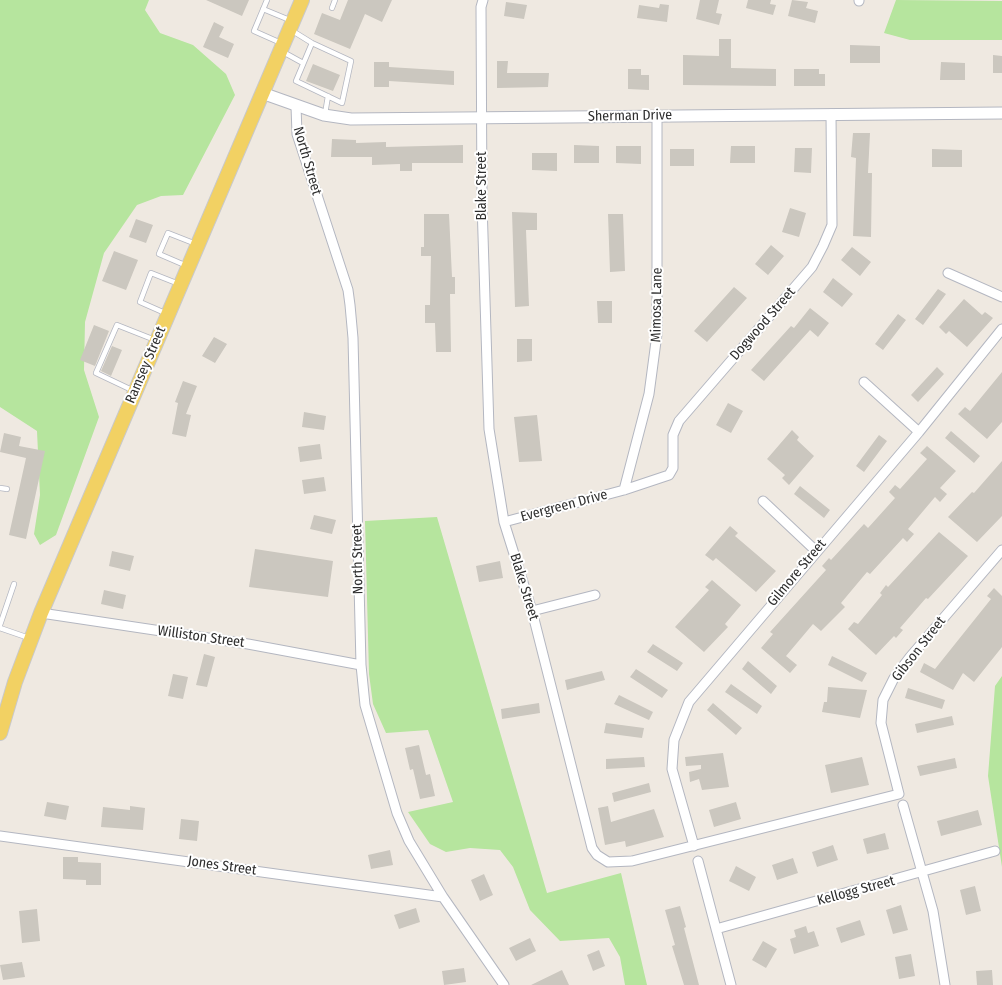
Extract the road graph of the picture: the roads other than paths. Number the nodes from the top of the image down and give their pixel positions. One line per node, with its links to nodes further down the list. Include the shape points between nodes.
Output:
1 (267, 0): 6 (lane)
2 (302, 0): 7 (main road, Ramsey Street)
3 (335, 0): 5 (lane)
4 (483, 0): 18 (street, Blake Street)
5 (332, 8)
6 (263, 9): 7 (lane); 9 (lane, via 254,31)
7 (291, 25): 8 (lane); 9 (main road, Ramsey Street)
8 (312, 43): 10 (lane); 12 (lane, via 351,61 342,103)
9 (282, 47): 10 (lane); 11 (main road, Ramsey Street)
10 (303, 63): 12 (lane, via 296,81)
11 (262, 93): 13 (street, Sherman Drive); 19 (main road, Ramsey Street)
12 (328, 96): 16 (lane)
13 (296, 106): 16 (street, Sherman Drive); 43 (street, North Street, via 297,134 348,290 354,338)
14 (1002, 112): 15 (street, Sherman Drive)
15 (831, 114): 17 (street, Sherman Drive); 32 (street, Dogwood Street, via 832,225 812,267 679,421 673,435 673,468 669,475)
16 (324, 115): 18 (street, Sherman Drive, via 351,119)
17 (657, 116): 18 (street, Sherman Drive); 32 (street, Mimosa Lane, via 657,334 649,394)
18 (482, 118): 34 (street, Blake Street, via 486,390)
19 (198, 244): 20 (main road, Ramsey Street); 20 (lane, via 168,233 159,254)
20 (188, 266): 22 (main road, Ramsey Street)
21 (948, 273): 23 (street)
22 (180, 285): 24 (main road, Ramsey Street); 24 (lane, via 151,273 140,302)
23 (1002, 296)
24 (168, 314): 26 (main road, Ramsey Street)
25 (1002, 329): 29 (street, Gilmore Street)
26 (156, 341): 28 (main road, Ramsey Street); 28 (lane, via 117,326 96,374)
27 (864, 382): 29 (street)
28 (135, 392): 40 (main road, Ramsey Street)
29 (918, 432): 36 (street, Gilmore Street)
30 (0, 488): 31 (lane)
31 (7, 489)
32 (624, 490): 34 (street, Evergreen Drive)
33 (764, 501): 36 (street)
34 (504, 522): 39 (street, Blake Street)
35 (1002, 550): 45 (street, Gibson Street, via 910,657 894,678 884,700 881,723)
36 (816, 551): 48 (street, Gilmore Street, via 689,702 677,726 672,769)
37 (14, 584): 41 (lane)
38 (595, 595): 39 (street)
39 (532, 611): 48 (street, Blake Street, via 592,848 601,860 608,862 632,861)
40 (41, 613): 42 (main road, Ramsey Street); 43 (street, Williston Street, via 248,644)
41 (0, 627): 42 (lane)
42 (31, 638): 44 (main road, Ramsey Street)
43 (361, 665): 52 (street, North Street, via 362,690 372,735 397,813 409,841)
44 (0, 732)
45 (899, 794): 48 (street, Blake Street)
46 (903, 806): 51 (street)
47 (0, 836): 52 (street, Jones Street)
48 (694, 846)
49 (995, 851): 51 (street, Kellogg Street)
50 (698, 861): 53 (street)
51 (922, 873): 53 (street, Kellogg Street); 56 (street, via 938,933)
52 (443, 897): 54 (street, North Street)
53 (716, 929): 55 (street)
54 (504, 985)
55 (731, 985)
56 (945, 985)

